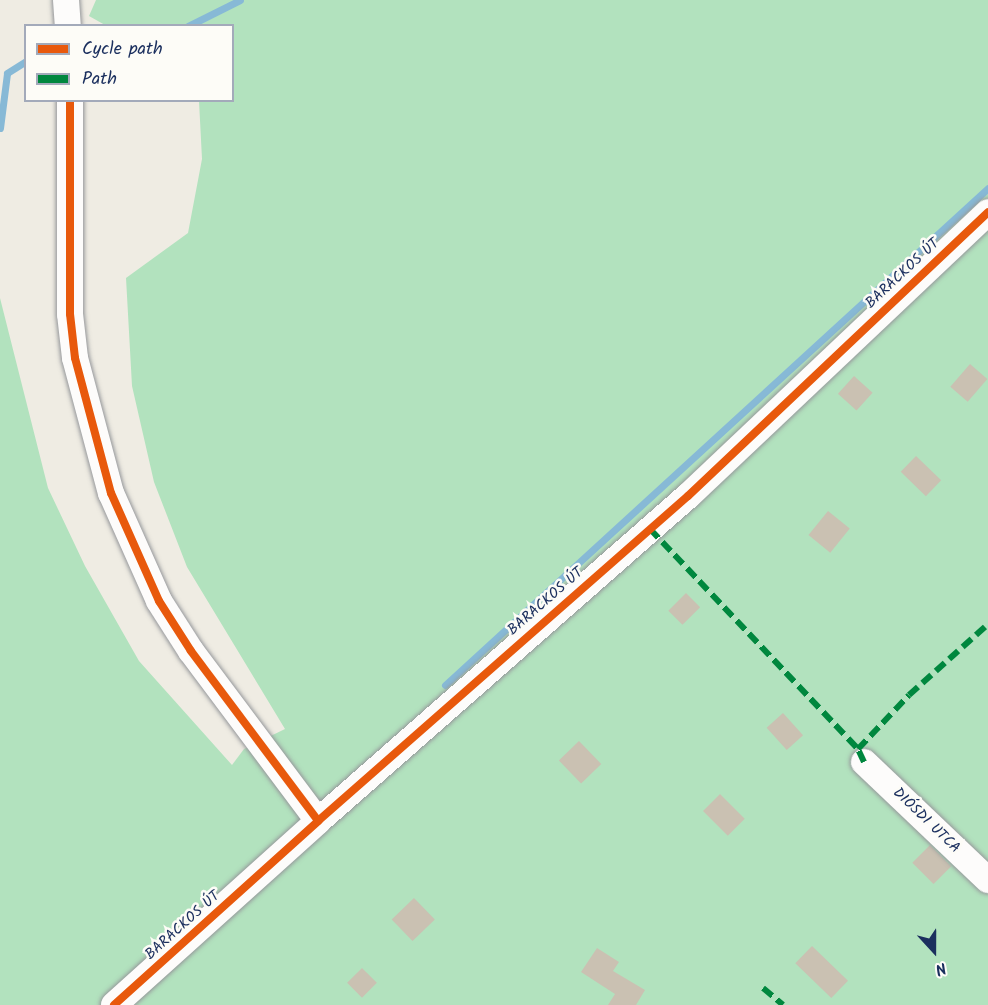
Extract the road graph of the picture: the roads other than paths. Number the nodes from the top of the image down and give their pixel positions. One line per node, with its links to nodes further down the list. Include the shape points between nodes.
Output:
1 (66, 0): 2 (street)
2 (68, 24)
3 (70, 102): 6 (street, via 70,314 75,358 111,493 159,601 191,651)
4 (988, 212): 6 (street, BARACKOS ÚT, via 688,496)
5 (864, 762): 7 (street, DIÓSDI UTCA)
6 (318, 821): 8 (street, BARACKOS ÚT)
7 (988, 879)
8 (114, 1005)

